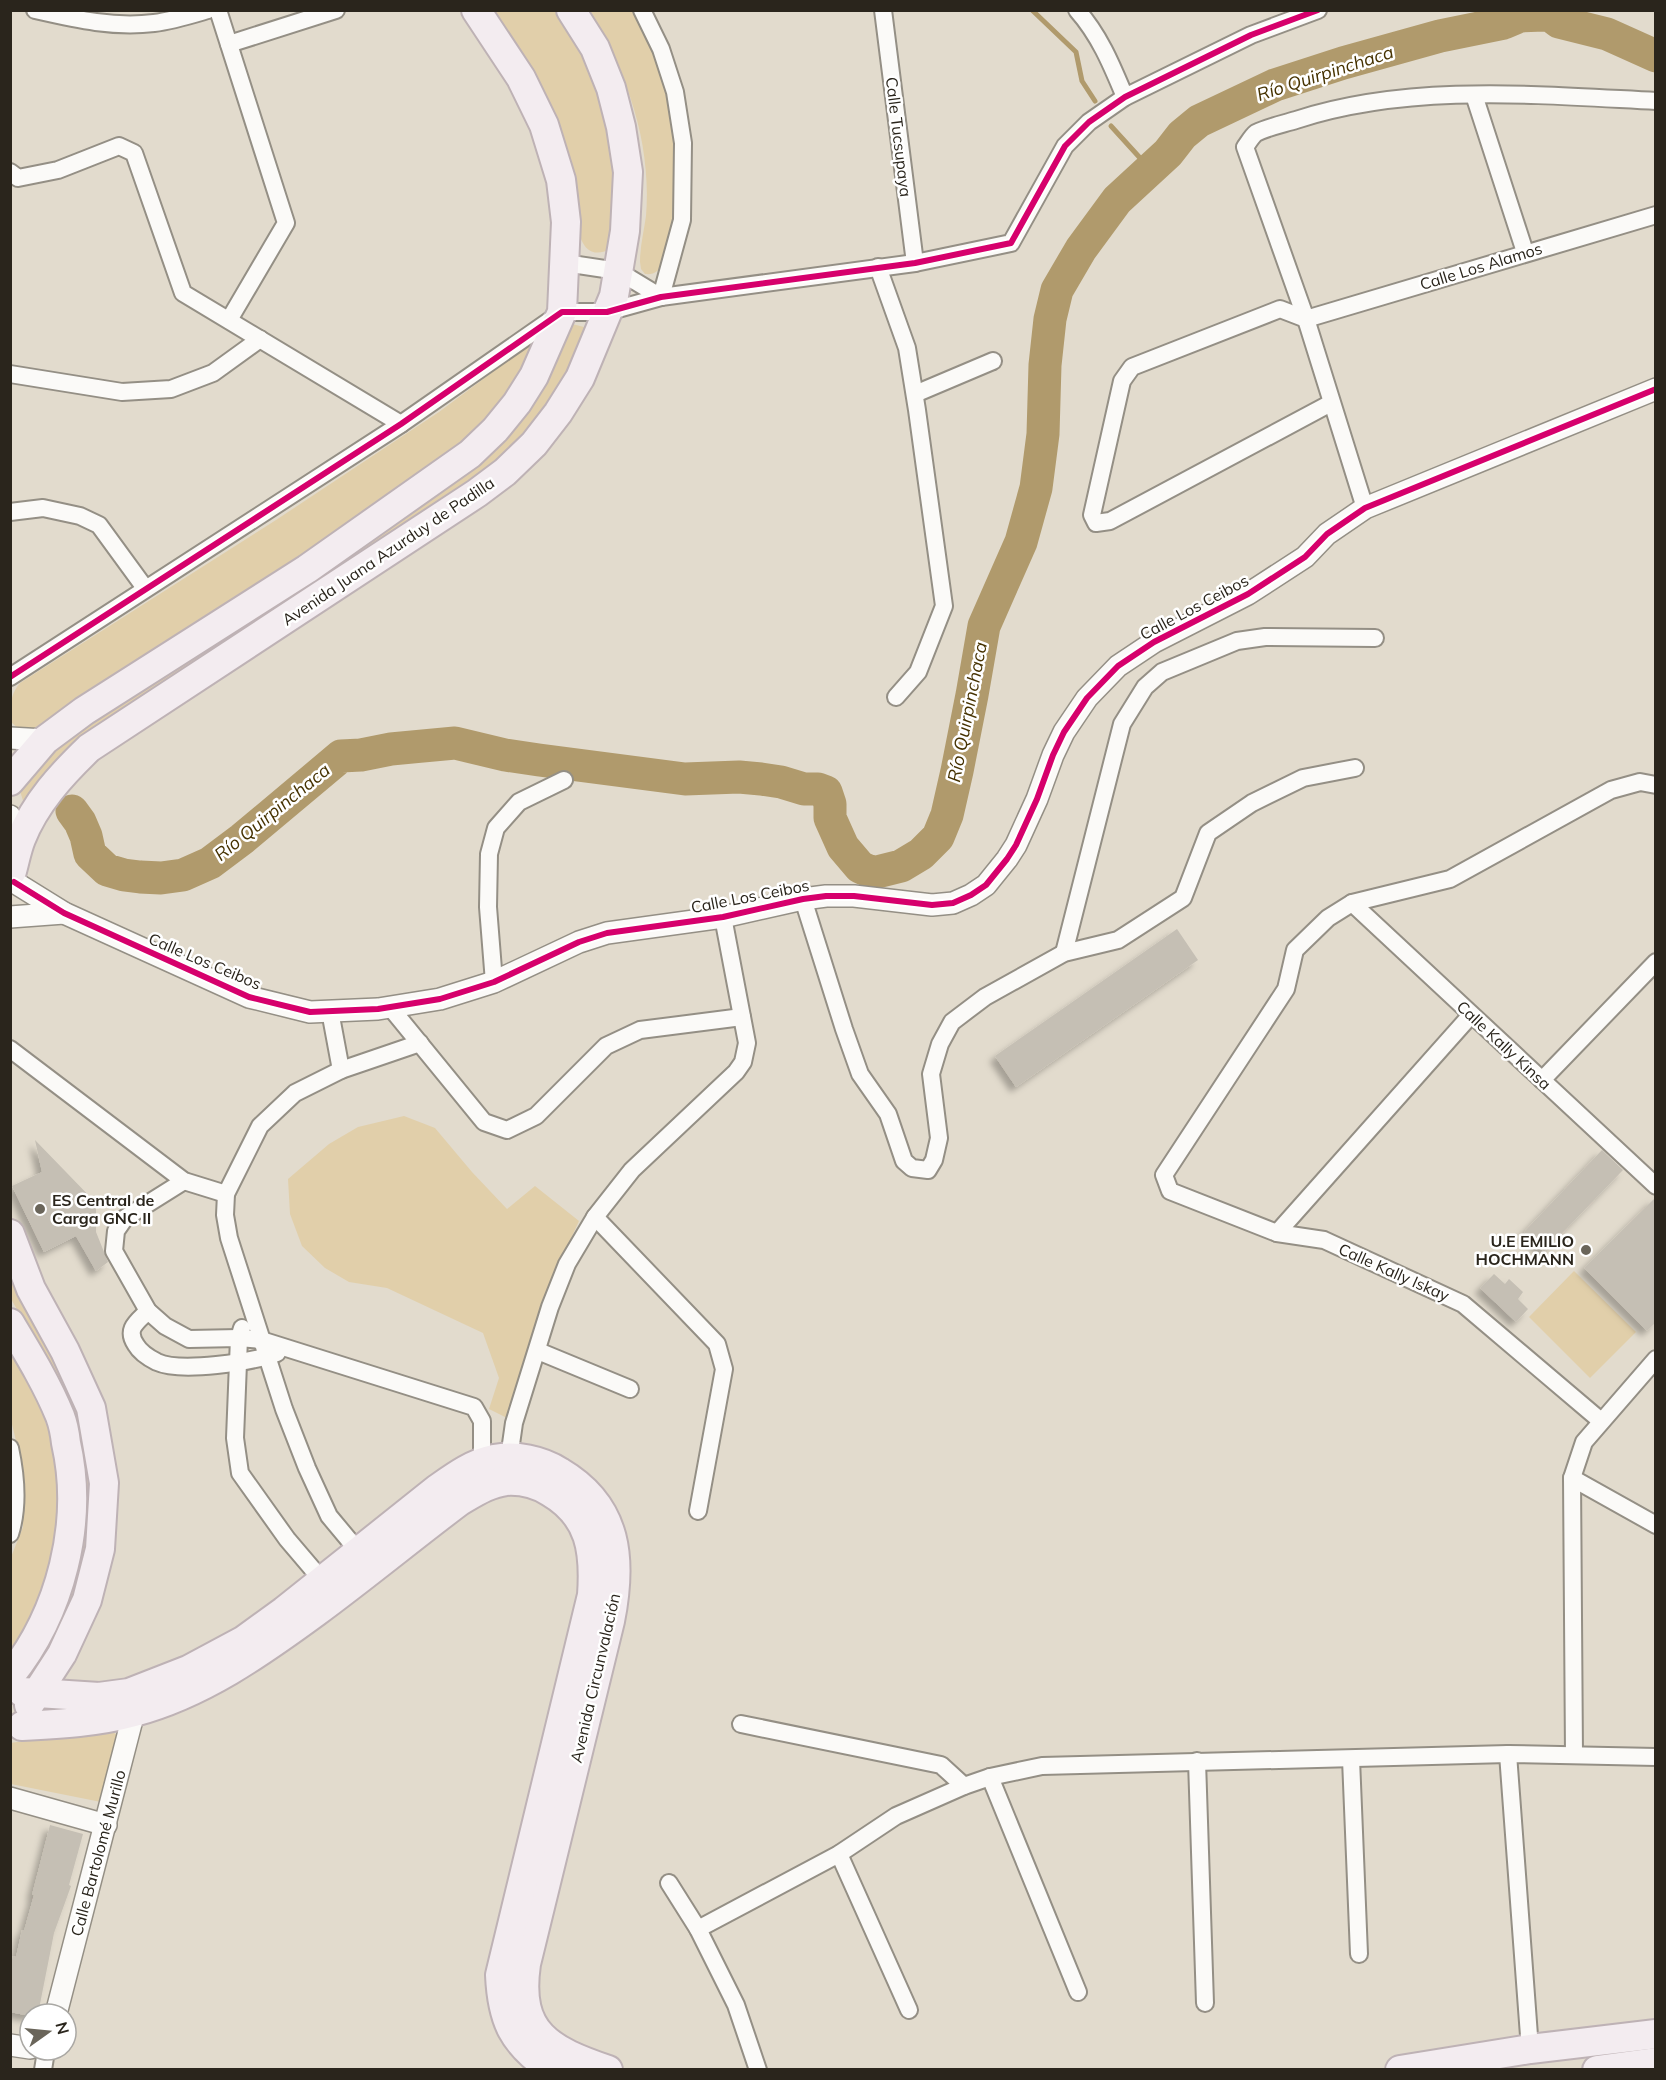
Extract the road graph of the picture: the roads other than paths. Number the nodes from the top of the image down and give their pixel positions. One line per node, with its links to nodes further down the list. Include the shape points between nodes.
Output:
1 (35, 10): 2 (street, via 126,25 156,23)
2 (208, 10)
3 (219, 10): 11 (street)
4 (336, 10): 11 (street)
5 (476, 10): 18 (highway, Avenida Juana Azurduy de Padilla, via 521,78 544,124 561,180)
6 (571, 10): 21 (highway, Avenida Juana Azurduy de Padilla, via 595,48 621,127 628,172)
7 (642, 10): 22 (street, via 661,49 675,92 684,143 682,220)
8 (883, 10): 19 (street, Calle Tucsupaya)
9 (1077, 10): 13 (street, via 1108,57)
10 (1318, 10): 13 (street, via 1251,35)
11 (229, 44): 26 (street, via 286,223)
12 (1474, 95): 14 (street, via 1536,94); 17 (street); 25 (street, via 1399,99 1328,109 1254,134 1245,147)
13 (1125, 98): 19 (street, via 1089,122 1065,146 1011,243)
14 (1656, 101)
15 (13, 177): 26 (street, via 58,170 119,146 134,153 183,292)
16 (1656, 214): 17 (street, Calle Los Alamos)
17 (1525, 252): 25 (street, Calle Los Alamos)
18 (565, 263): 21 (street); 23 (highway, Avenida Juana Azurduy de Padilla)
19 (915, 263): 20 (street)
20 (878, 267): 22 (street); 31 (street, via 907,348)
21 (618, 271): 22 (street); 24 (highway, Avenida Juana Azurduy de Padilla)
22 (661, 297): 24 (street)
23 (562, 312): 24 (street); 33 (street); 41 (highway, Avenida Juana Azurduy de Padilla, via 534,376 517,403 470,454 307,569)
24 (607, 312): 46 (highway, Avenida Juana Azurduy de Padilla, via 580,378 558,413 505,472 89,748 48,792 28,824)
25 (1306, 319): 32 (street); 32 (street, via 1280,309 1132,367 1122,381 1092,515 1096,523 1110,521)
26 (229, 320): 27 (street)
27 (260, 339): 29 (street, via 213,373 171,389 122,392); 33 (street)
28 (993, 361): 31 (street)
29 (10, 374)
30 (1656, 389): 34 (street, Calle Los Ceibos)
31 (915, 394): 39 (street, via 944,606 918,672)
32 (1331, 403): 34 (street)
33 (400, 424): 36 (street)
34 (1365, 508): 48 (street, Calle Los Ceibos, via 1327,534 1305,557 1248,594 1154,642 1118,666 1087,698 1064,732 1016,844 979,890 953,903 932,905 854,896)
35 (10, 512): 36 (street, via 43,508 80,516 99,525)
36 (146, 588): 38 (street)
37 (1375, 638): 53 (street, via 1265,637 1236,641 1162,672 1145,687 1122,724)
38 (10, 677)
39 (896, 697)
40 (10, 738): 41 (street)
41 (45, 740): 44 (highway, Avenida Juana Azurduy de Padilla)
42 (1355, 768): 53 (street, via 1303,778 1252,803 1208,834 1183,898 1118,940)
43 (564, 780): 55 (street, via 519,802 496,828 489,854 488,907)
44 (10, 781)
45 (1656, 785): 49 (street, via 1640,782 1611,790 1450,879)
46 (16, 827): 47 (highway, Avenida Juana Azurduy de Padilla)
47 (12, 879): 50 (street, Calle Los Ceibos)
48 (803, 899): 52 (street, Calle Los Ceibos); 53 (street, via 860,1074 888,1114 903,1161 912,1168 928,1170 934,1160 939,1138 931,1074 952,1022 985,997)
49 (1352, 903): 58 (street, Calle Kally Kinsa); 68 (street, Calle Kally Iskay, via 1328,918 1295,950 1287,989 1164,1175 1170,1191)
50 (64, 913): 51 (street, Calle Los Ceibos); 57 (street, Calle Los Ceibos, via 249,997 310,1012)
51 (10, 917)
52 (723, 917): 55 (street, Calle Los Ceibos, via 607,933); 59 (street)
53 (1064, 953)
54 (1656, 962): 63 (street)
55 (494, 982): 56 (street, Calle Los Ceibos, via 440,999)
56 (390, 1007): 57 (street, Calle Los Ceibos); 60 (street)
57 (330, 1011): 62 (street)
58 (1471, 1014): 63 (street, Calle Kally Kinsa); 68 (street)
59 (742, 1017): 60 (street, via 640,1030 606,1046 536,1116 507,1130 484,1122); 67 (street, via 747,1043 736,1072 632,1170)
60 (420, 1043): 62 (street)
61 (10, 1049): 64 (street)
62 (342, 1070): 66 (street, via 295,1093 260,1126)
63 (1542, 1080): 65 (street, Calle Kally Kinsa)
64 (184, 1181): 66 (street); 71 (street, via 125,1218 116,1230 114,1251)
65 (1656, 1186)
66 (226, 1194): 70 (street, via 229,1238)
67 (595, 1217): 75 (street, via 567,1264); 83 (street, via 717,1344 724,1369)
68 (1277, 1233): 79 (street, Calle Kally Iskay, via 1324,1240 1463,1304)
69 (10, 1234): 88 (highway, via 31,1289 91,1408 104,1483 100,1549)
70 (250, 1307): 73 (street); 74 (street)
71 (148, 1311): 73 (street, via 189,1339); 77 (street, via 132,1326 132,1340 139,1351 158,1363)
72 (10, 1323): 90 (highway, via 61,1417 71,1462 68,1550 52,1603 36,1637)
73 (239, 1338): 74 (street); 77 (street)
74 (264, 1348): 77 (street); 81 (street, via 288,1348 474,1407); 86 (street, via 284,1409 329,1516)
75 (538, 1351): 78 (street); 81 (street, via 514,1423)
76 (1656, 1359): 79 (street)
77 (237, 1363): 87 (street, via 235,1438 240,1473)
78 (630, 1389)
79 (1601, 1421): 82 (street, via 1584,1442)
80 (10, 1448): 85 (street, via 15,1518)
81 (496, 1460): 86 (highway, Avenida Circunvalación, via 463,1472 437,1489); 115 (highway, Avenida Circunvalación, via 529,1459 551,1467 586,1491 604,1519 615,1553 616,1590 610,1621 526,1964 523,1995 527,2013 540,2035 578,2060)
82 (1572, 1478): 84 (street); 94 (street)
83 (698, 1511)
84 (1656, 1525)
85 (10, 1534)
86 (366, 1560): 87 (highway, Avenida Circunvalación); 114 (highway, Avenida Circunvalación, via 460,1501 506,1481 526,1482 563,1500 582,1521 587,1534 594,1567 592,1595 500,1975 507,2021 533,2057)
87 (329, 1589): 91 (highway, Avenida Circunvalación)
88 (87, 1600): 89 (highway, via 71,1648 70,1664 76,1680); 90 (highway, via 62,1654)
89 (99, 1697): 90 (highway, Avenida Circunvalación, via 65,1696); 91 (highway, Avenida Circunvalación)
90 (20, 1702): 91 (highway, Avenida Circunvalación, via 61,1724 108,1718)
91 (132, 1702): 101 (street, Calle Bartolomé Murillo)
92 (741, 1724): 99 (street, via 941,1765)
93 (1508, 1754): 94 (street); 96 (street); 111 (street)
94 (1574, 1754): 95 (street)
95 (1656, 1757)
96 (1351, 1759): 97 (street); 105 (street)
97 (1197, 1761): 98 (street, via 1042,1766); 108 (street)
98 (990, 1777): 99 (street); 106 (street)
99 (964, 1785): 102 (street, via 896,1816)
100 (10, 1798): 101 (street)
101 (106, 1825): 107 (street, Calle Bartolomé Murillo)
102 (839, 1854): 104 (street); 109 (street)
103 (669, 1883): 104 (street)
104 (698, 1929): 116 (street, via 736,2005)
105 (1359, 1954)
106 (1078, 1992)
107 (59, 2002)
108 (1205, 2003)
109 (909, 2010)
110 (1656, 2034): 111 (highway)
111 (1530, 2049): 117 (highway)
112 (1656, 2062): 113 (highway)
113 (1605, 2069)
114 (552, 2070)
115 (609, 2070)
116 (758, 2070)
117 (1400, 2070)

